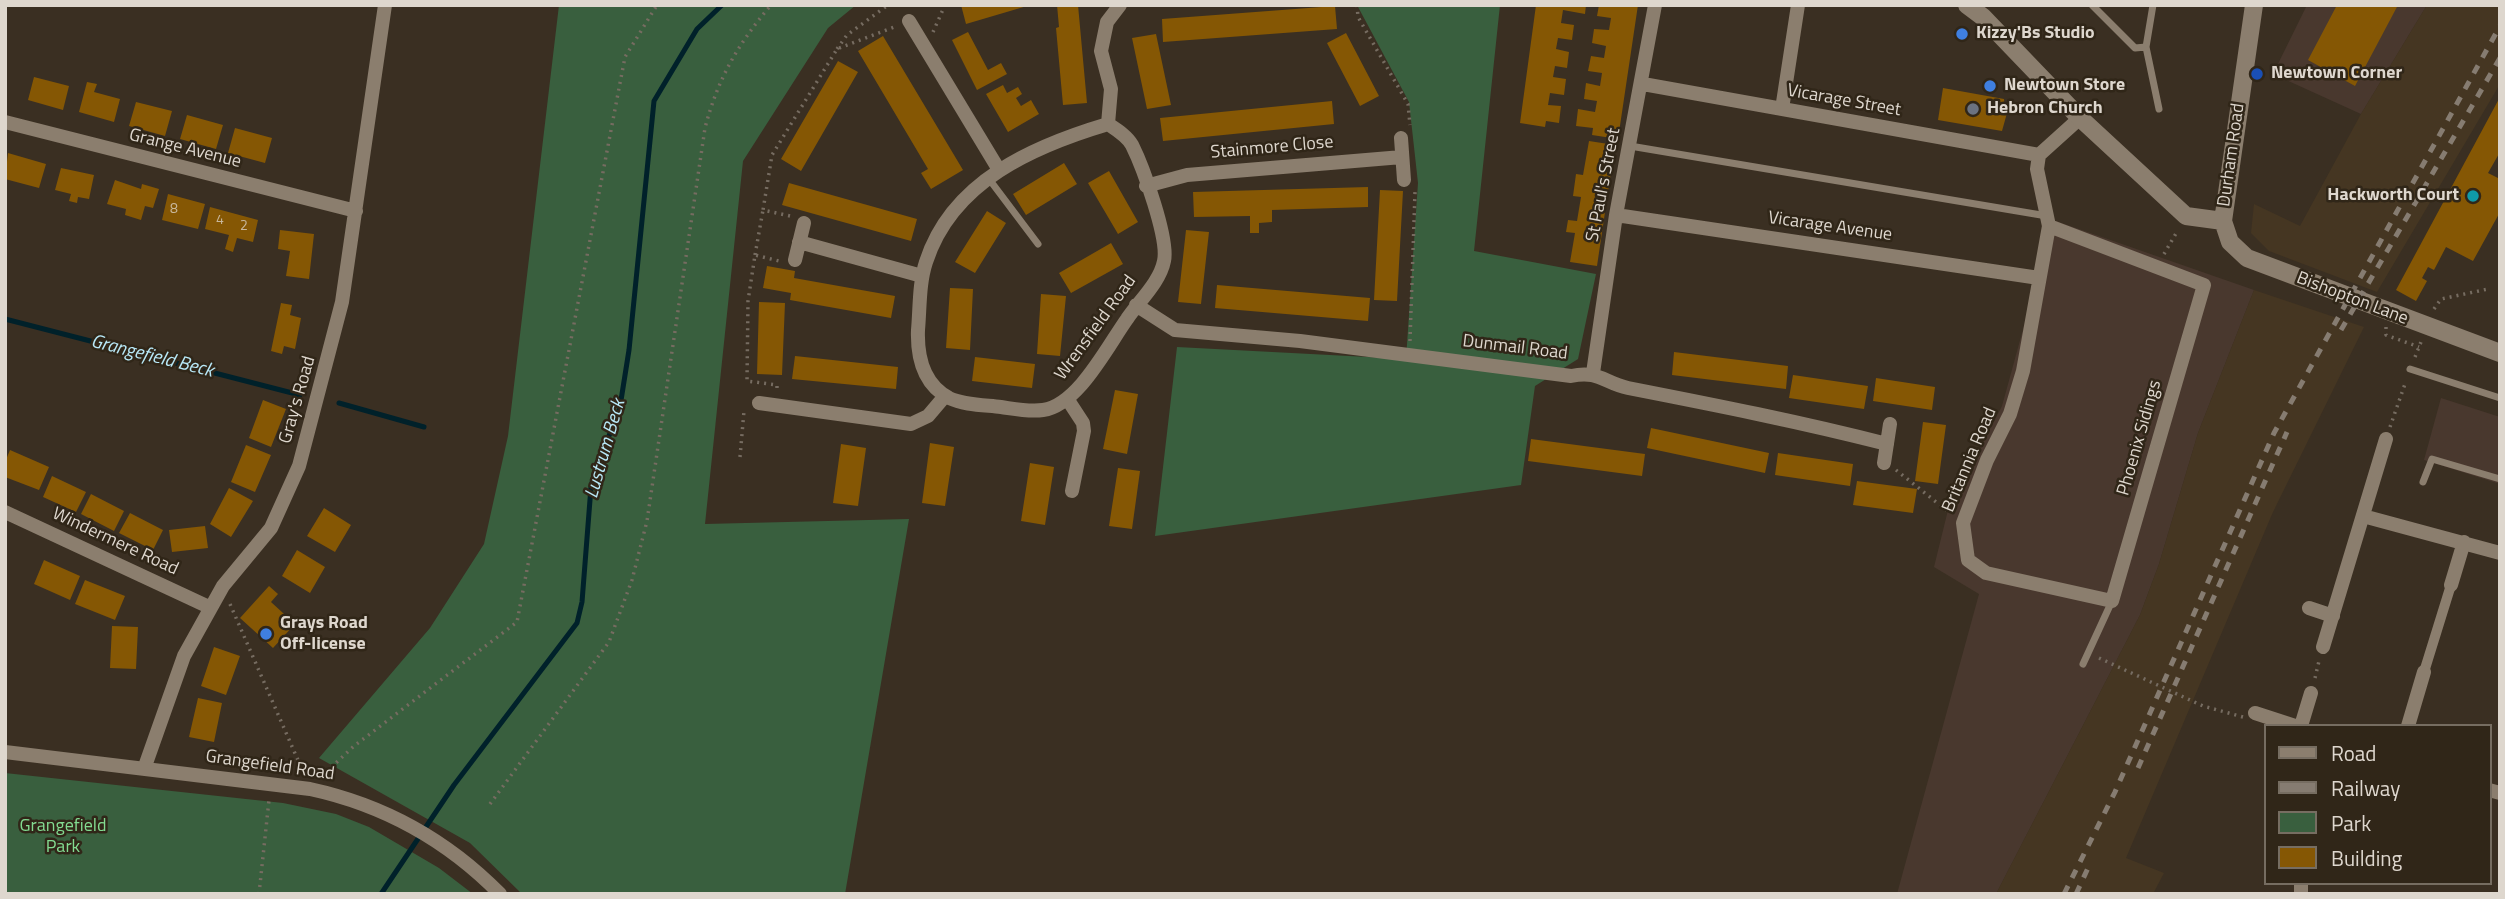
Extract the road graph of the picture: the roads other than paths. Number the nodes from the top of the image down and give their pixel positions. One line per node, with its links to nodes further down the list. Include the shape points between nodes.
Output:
1 (385, 5): 25 (street, Gray's Road)
2 (1119, 5): 17 (street, via 1107,22 1101,51 1112,99)
3 (1655, 5): 12 (street, St Paul's Street)
4 (1798, 5): 13 (street)
5 (1967, 5): 9 (street)
6 (2092, 5): 11 (lane, via 2135,48)
7 (2153, 5): 11 (lane)
8 (2254, 5): 28 (street, Durham Road)
9 (1986, 11): 15 (street)
10 (909, 22): 22 (street)
11 (2146, 47): 14 (lane)
12 (1643, 84): 13 (street, Vicarage Street); 19 (street, St Paul's Street)
13 (1782, 109): 20 (street, Vicarage Street)
14 (2159, 109)
15 (2080, 118): 20 (street); 28 (street, via 2186,216)
16 (5, 122): 25 (street, Grange Avenue)
17 (1108, 124): 22 (street, via 1036,149); 24 (street, Wrensfield Road, via 1131,144)
18 (1401, 138): 21 (street)
19 (1630, 146): 26 (street, St Paul's Street); 27 (lane)
20 (2039, 155): 27 (street, Britannia Road, via 2037,169)
21 (1402, 157): 23 (street); 24 (street, Stainmore Close, via 1187,175)
22 (994, 174): 31 (lane); 33 (street, via 954,211 932,247)
23 (1404, 180)
24 (1146, 186): 35 (street, Wrensfield Road, via 1166,251 1158,277)
25 (356, 211): 58 (street, Gray's Road, via 333,346 299,466 271,528)
26 (1616, 215): 34 (street, Vicarage Avenue); 38 (street, St Paul's Street)
27 (2048, 221): 34 (street, Britannia Road); 57 (street, Phoenix Sidings, via 2204,285)
28 (2223, 221): 36 (street, Bishopton Lane, via 2230,242 2247,258)
29 (804, 223): 30 (street)
30 (799, 242): 32 (street); 33 (street)
31 (1038, 244)
32 (795, 260)
33 (922, 276): 40 (street, via 919,360 929,380)
34 (2039, 278): 57 (street, Britannia Road, via 2014,404 1963,523 1968,560 1986,573)
35 (1136, 305): 38 (street, Dunmail Road, via 1175,330 1571,376); 42 (street, Wrensfield Road)
36 (2500, 353)
37 (2410, 369): 41 (lane)
38 (1593, 373): 47 (street, Dunmail Road, via 1623,387 1774,416)
39 (776, 388): 44 (street)
40 (945, 396): 42 (street, Wrensfield Road, via 1027,411); 44 (street, via 928,416 911,424)
41 (2500, 398)
42 (1068, 400): 51 (street, via 1084,431)
43 (752, 405): 44 (street)
44 (774, 405)
45 (1890, 424): 47 (street)
46 (2386, 439): 53 (street)
47 (1887, 444): 48 (street)
48 (1884, 463)
49 (2500, 479): 50 (lane, via 2432,459)
50 (2423, 482)
51 (1072, 491)
52 (5, 512): 58 (street, Windermere Road)
53 (2363, 516): 54 (street); 60 (street)
54 (2464, 542): 55 (street); 56 (street)
55 (2500, 553)
56 (2451, 585): 63 (street)
57 (2112, 601): 62 (lane)
58 (209, 607): 70 (street, Gray's Road, via 184,656)
59 (2309, 608): 60 (street)
60 (2333, 617): 61 (street)
61 (2323, 647)
62 (2083, 664)
63 (2424, 672): 68 (street)
64 (2311, 693): 67 (street)
65 (2255, 713): 66 (street)
66 (2289, 724)
67 (2302, 724)
68 (2409, 724)
69 (5, 752): 70 (street, Grangefield Road)
70 (144, 769): 71 (street, Grangefield Road, via 351,798 392,814 440,844)
71 (500, 894)

